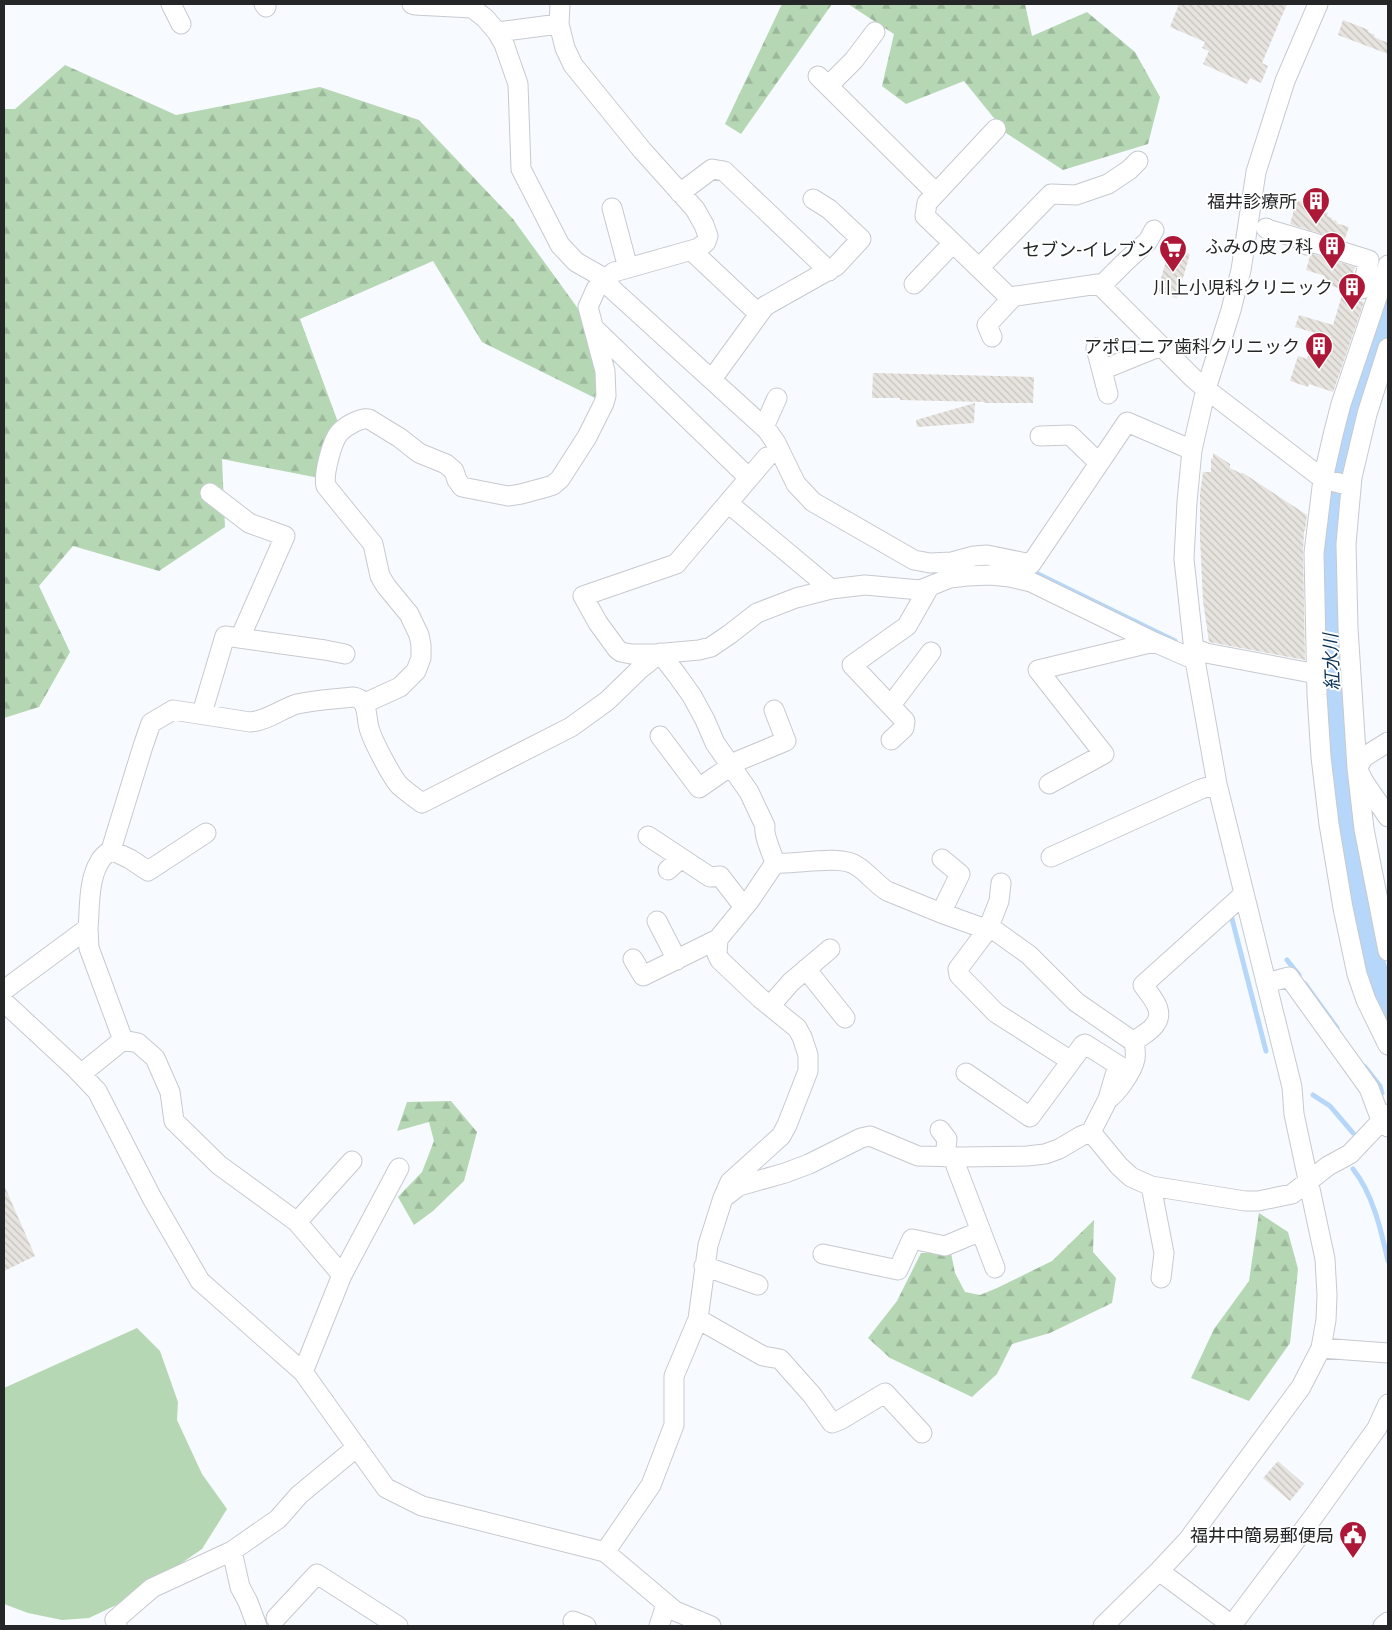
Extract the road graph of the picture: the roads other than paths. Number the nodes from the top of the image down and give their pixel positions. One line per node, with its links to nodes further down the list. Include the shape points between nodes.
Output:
1 (171, 4): 5 (street)
2 (412, 4): 7 (street, via 472,8)
3 (560, 4): 6 (street)
4 (1318, 4): 36 (street, via 1285,81 1258,165 1241,270)
5 (181, 24)
6 (558, 24): 7 (street); 11 (street, via 574,65)
7 (497, 32): 23 (street, via 518,84 521,169 560,246 576,262)
8 (875, 32): 12 (street, via 850,65 823,81)
9 (996, 129): 12 (street)
10 (1138, 161): 21 (street, via 1108,184 1076,195 1051,194)
11 (680, 193): 18 (street, via 695,210 708,236 706,242); 22 (street, via 712,170 724,171)
12 (936, 193): 17 (street, via 927,203 925,216)
13 (813, 199): 22 (street, via 829,209 861,239)
14 (612, 208): 20 (street)
15 (1266, 228): 26 (street, via 1368,260)
16 (1154, 230): 25 (street, via 1148,241)
17 (953, 243): 21 (street); 24 (street)
18 (692, 250): 20 (street); 28 (street)
19 (1388, 265): 45 (street, via 1342,404)
20 (628, 268): 23 (street, via 614,272)
21 (979, 268): 27 (street)
22 (829, 270): 28 (street, via 765,306)
23 (606, 279): 29 (street, via 596,289 588,307); 35 (street, via 612,289)
24 (914, 284)
25 (1101, 286): 27 (street); 31 (street)
26 (1362, 288)
27 (1012, 299): 30 (street, via 987,325)
28 (758, 314): 35 (street)
29 (594, 328): 44 (street); 58 (street, via 605,371 604,403 587,437 553,485 508,496 462,487 454,471 446,464 419,453 369,419 359,420 338,433 324,478 326,486 373,544 380,576 409,614 422,651 416,671 400,687)
30 (992, 337)
31 (1161, 346): 34 (street); 36 (street)
32 (1096, 348): 34 (street)
33 (1388, 348): 46 (street)
34 (1102, 370): 37 (street)
35 (712, 379): 39 (street)
36 (1206, 389): 41 (street); 45 (street)
37 (1108, 394)
38 (777, 398): 39 (street)
39 (764, 427): 43 (street, via 776,443 796,484 813,502 914,560 930,563 987,555 1031,564)
40 (1040, 436): 43 (street, via 1070,435)
41 (1192, 450): 43 (street, via 1126,422); 56 (street, via 1184,559)
42 (767, 458): 44 (street)
43 (1099, 463)
44 (749, 478): 48 (street)
45 (1325, 479): 46 (street); 57 (street, via 1314,553)
46 (1349, 485): 66 (street, via 1346,544 1348,628)
47 (210, 493): 51 (street, via 249,523 285,536)
48 (728, 503): 49 (street); 54 (street, via 676,564 583,596 598,623 621,652)
49 (831, 589): 50 (street, via 864,585); 54 (street, via 757,613 711,647)
50 (928, 589): 52 (street, via 950,578 967,576 991,575 1024,580); 59 (street, via 907,626 852,665)
51 (240, 638): 55 (street); 61 (street, via 225,636)
52 (1154, 642): 56 (street); 67 (street, via 1038,670 1104,754)
53 (931, 652): 59 (street)
54 (660, 653): 58 (street, via 607,701 571,727 422,803 399,785 374,742); 65 (street, via 692,696)
55 (345, 654)
56 (1195, 654): 57 (street, via 1206,653); 68 (street)
57 (1317, 674): 96 (street, via 1321,757 1343,908 1357,974)
58 (365, 703): 61 (street, via 353,697 299,704 257,722)
59 (891, 705): 63 (street, via 905,721 904,728)
60 (774, 710): 65 (street, via 789,748)
61 (202, 714): 72 (street, via 173,710 151,723)
62 (660, 736): 65 (street, via 699,788)
63 (891, 740)
64 (1388, 742): 66 (street, via 1364,757)
65 (730, 766): 75 (street, via 758,809)
66 (1357, 768): 69 (street); 85 (street, via 1364,829)
67 (1049, 784)
68 (1217, 784): 73 (street); 77 (street)
69 (1388, 817)
70 (206, 833): 72 (street, via 148,871)
71 (648, 836): 78 (street, via 675,864 710,877 720,876)
72 (111, 850): 81 (street, via 96,869)
73 (1051, 857)
74 (942, 859): 79 (street, via 960,874)
75 (775, 863): 78 (street); 79 (street, via 842,860 856,865 887,891)
76 (1002, 883): 82 (street)
77 (1244, 894): 89 (street); 95 (street, via 1143,985 1158,1007 1159,1018 1153,1028)
78 (744, 907): 83 (street)
79 (941, 913): 82 (street)
80 (657, 921): 87 (street)
81 (88, 928): 90 (street); 94 (street, via 89,948)
82 (988, 929): 95 (street, via 1029,956 1076,1002); 97 (street, via 958,968 959,974 996,1012)
83 (718, 939): 87 (street); 92 (street, via 720,960)
84 (830, 949): 88 (street)
85 (1388, 951)
86 (632, 959): 87 (street, via 643,976)
87 (677, 960)
88 (806, 969): 92 (street); 93 (street)
89 (1266, 983): 101 (street, via 1289,977 1369,1088); 107 (street, via 1292,1088)
90 (4, 990)
91 (4, 1002): 99 (street)
92 (770, 1006): 109 (street, via 797,1028 808,1054 808,1071 781,1136 730,1182)
93 (844, 1018)
94 (123, 1040): 99 (street); 110 (street, via 138,1043 155,1058 170,1092 174,1121 219,1165)
95 (1134, 1042): 100 (street, via 1136,1057 1133,1066 1114,1096)
96 (1388, 1044)
97 (1071, 1061): 98 (street, via 1030,1117); 100 (street, via 1086,1044 1118,1065)
98 (966, 1073)
99 (81, 1074): 121 (street, via 97,1091 152,1198 200,1281)
100 (1108, 1099): 103 (street)
101 (1386, 1120): 107 (street, via 1350,1154)
102 (940, 1130): 104 (street, via 947,1139)
103 (1091, 1132): 104 (street, via 1044,1154); 108 (street, via 1131,1178)
104 (951, 1157): 109 (street, via 918,1156 870,1136 809,1164 739,1186); 111 (street)
105 (352, 1161): 110 (street)
106 (399, 1168): 115 (street)
107 (1308, 1181): 108 (street, via 1292,1194 1258,1202); 119 (street, via 1325,1259 1326,1320)
108 (1150, 1186): 116 (street, via 1164,1252)
109 (723, 1198): 113 (street)
110 (297, 1222): 115 (street)
111 (981, 1231): 112 (street, via 945,1246 912,1239 898,1270); 114 (street)
112 (823, 1254)
113 (704, 1266): 117 (street); 118 (street)
114 (995, 1268)
115 (342, 1275): 121 (street)
116 (1161, 1278)
117 (758, 1285)
118 (698, 1319): 123 (street, via 763,1356 780,1359 832,1423 885,1392); 126 (street, via 674,1376 674,1425 655,1477)
119 (1321, 1348): 120 (street); 127 (street, via 1301,1387 1188,1540)
120 (1388, 1353)
121 (303, 1372): 124 (street)
122 (1388, 1404): 138 (street, via 1378,1428)
123 (922, 1433)
124 (358, 1447): 125 (street, via 299,1495 278,1520); 126 (street, via 386,1488 422,1506)
125 (232, 1551): 128 (street, via 240,1587); 132 (street, via 152,1588 115,1620)
126 (605, 1552): 129 (street)
127 (1159, 1571): 137 (street); 138 (street)
128 (248, 1602): 130 (street); 133 (street)
129 (666, 1605): 135 (street); 136 (street, via 675,1612)
130 (280, 1622): 134 (street, via 317,1574)
131 (1388, 1622): 139 (street)
132 (117, 1626)
133 (257, 1626)
134 (398, 1626)
135 (659, 1626)
136 (712, 1626)
137 (1103, 1626)
138 (1232, 1626)
139 (1383, 1626)

